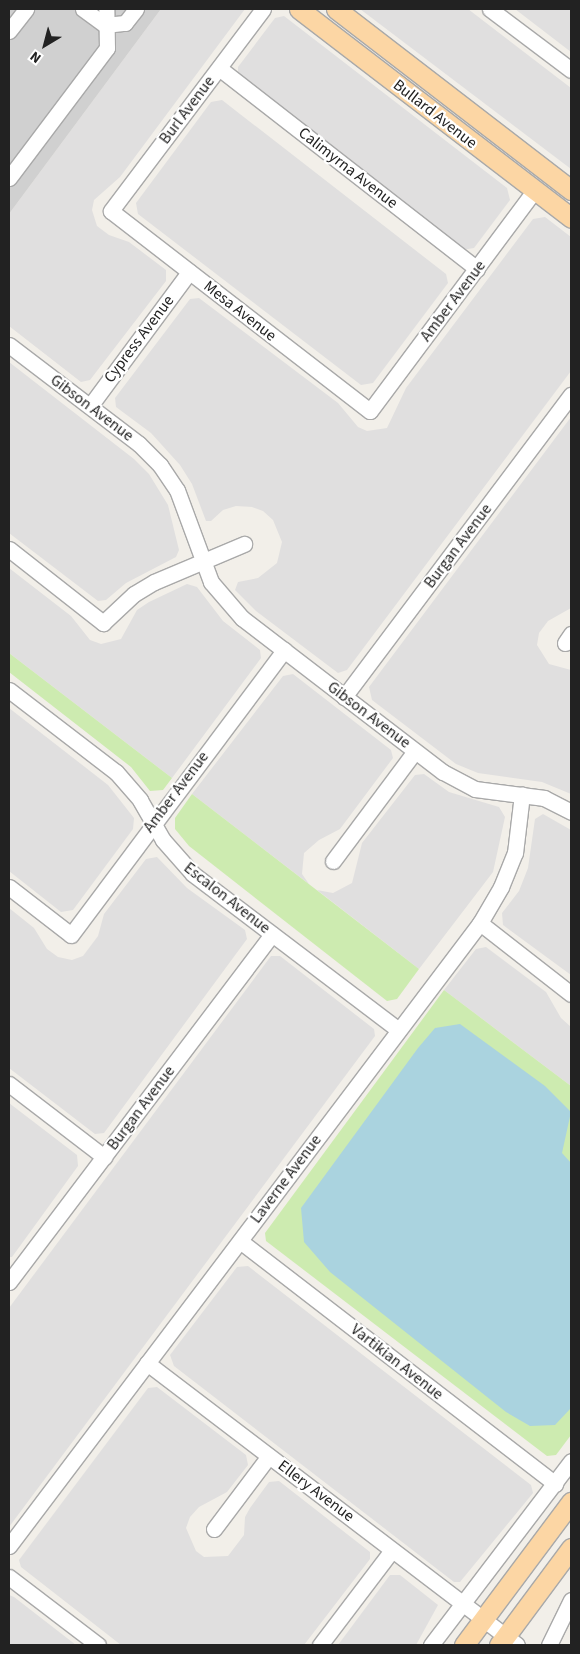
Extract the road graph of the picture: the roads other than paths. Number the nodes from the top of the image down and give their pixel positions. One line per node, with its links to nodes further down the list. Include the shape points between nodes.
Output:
1 (26, 9): 11 (street)
2 (83, 9): 10 (street)
3 (106, 9): 10 (street)
4 (136, 9): 10 (street, via 125,23)
5 (262, 9): 13 (street, Burl Avenue)
6 (299, 9): 16 (main road, Bullard Avenue)
7 (318, 9): 12 (main road, Bullard Avenue, via 356,34)
8 (336, 9): 12 (main road, Bullard Avenue)
9 (490, 9): 14 (street)
10 (105, 25): 15 (street, via 107,48)
11 (9, 31)
12 (387, 48): 17 (main road, Bullard Avenue)
13 (219, 68): 18 (street, Burl Avenue); 20 (street, Calimyrna Avenue)
14 (571, 70)
15 (9, 178)
16 (535, 190): 19 (main road, Bullard Avenue); 20 (street, Amber Avenue)
17 (571, 190)
18 (111, 212): 21 (street, Mesa Avenue)
19 (571, 218)
20 (477, 269): 25 (street, Amber Avenue)
21 (189, 272): 24 (street, Cypress Avenue); 25 (street, Mesa Avenue)
22 (9, 345): 24 (street, Gibson Avenue)
23 (571, 395): 31 (street, Burgan Avenue)
24 (90, 406): 28 (street, Gibson Avenue, via 139,444 160,466 177,490)
25 (370, 411)
26 (244, 544): 28 (street)
27 (9, 550): 28 (street, via 103,623 134,594)
28 (202, 562): 29 (street, Gibson Avenue, via 224,601)
29 (284, 650): 31 (street, Gibson Avenue); 35 (street, Amber Avenue)
30 (9, 690): 35 (street, Escalon Avenue, via 116,772 140,800)
31 (344, 697): 32 (street, Gibson Avenue)
32 (415, 751): 33 (street, Gibson Avenue, via 443,772 475,789); 36 (street)
33 (522, 794): 34 (street, Gibson Avenue, via 544,798); 38 (street, Laverne Avenue, via 515,852 501,887)
34 (571, 812)
35 (153, 822): 37 (street, Amber Avenue, via 71,935); 39 (street, Escalon Avenue, via 176,857 192,874)
36 (333, 861)
37 (9, 887)
38 (480, 922): 40 (street); 41 (street, Laverne Avenue)
39 (272, 934): 41 (street, Escalon Avenue); 43 (street, Burgan Avenue)
40 (571, 994)
41 (397, 1029): 44 (street, Laverne Avenue)
42 (9, 1084): 43 (street)
43 (104, 1157): 45 (street, Burgan Avenue)
44 (240, 1241): 46 (street, Laverne Avenue); 49 (street, Vartikian Avenue)
45 (9, 1280)
46 (147, 1363): 47 (street, Ellery Avenue); 52 (street, Laverne Avenue)
47 (269, 1456): 51 (street); 54 (street, Ellery Avenue)
48 (571, 1461): 49 (street)
49 (555, 1484): 57 (street)
50 (571, 1502): 58 (main road)
51 (214, 1529)
52 (9, 1546)
53 (571, 1548): 59 (main road)
54 (392, 1550): 57 (street, Ellery Avenue); 61 (street)
55 (9, 1577): 60 (street)
56 (571, 1600): 64 (street)
57 (461, 1604): 58 (street, Ellery Avenue); 62 (street)
58 (483, 1620): 59 (street, Ellery Avenue); 63 (main road)
59 (507, 1642)
60 (98, 1645)
61 (320, 1645)
62 (431, 1645)
63 (464, 1645)
64 (549, 1645)

